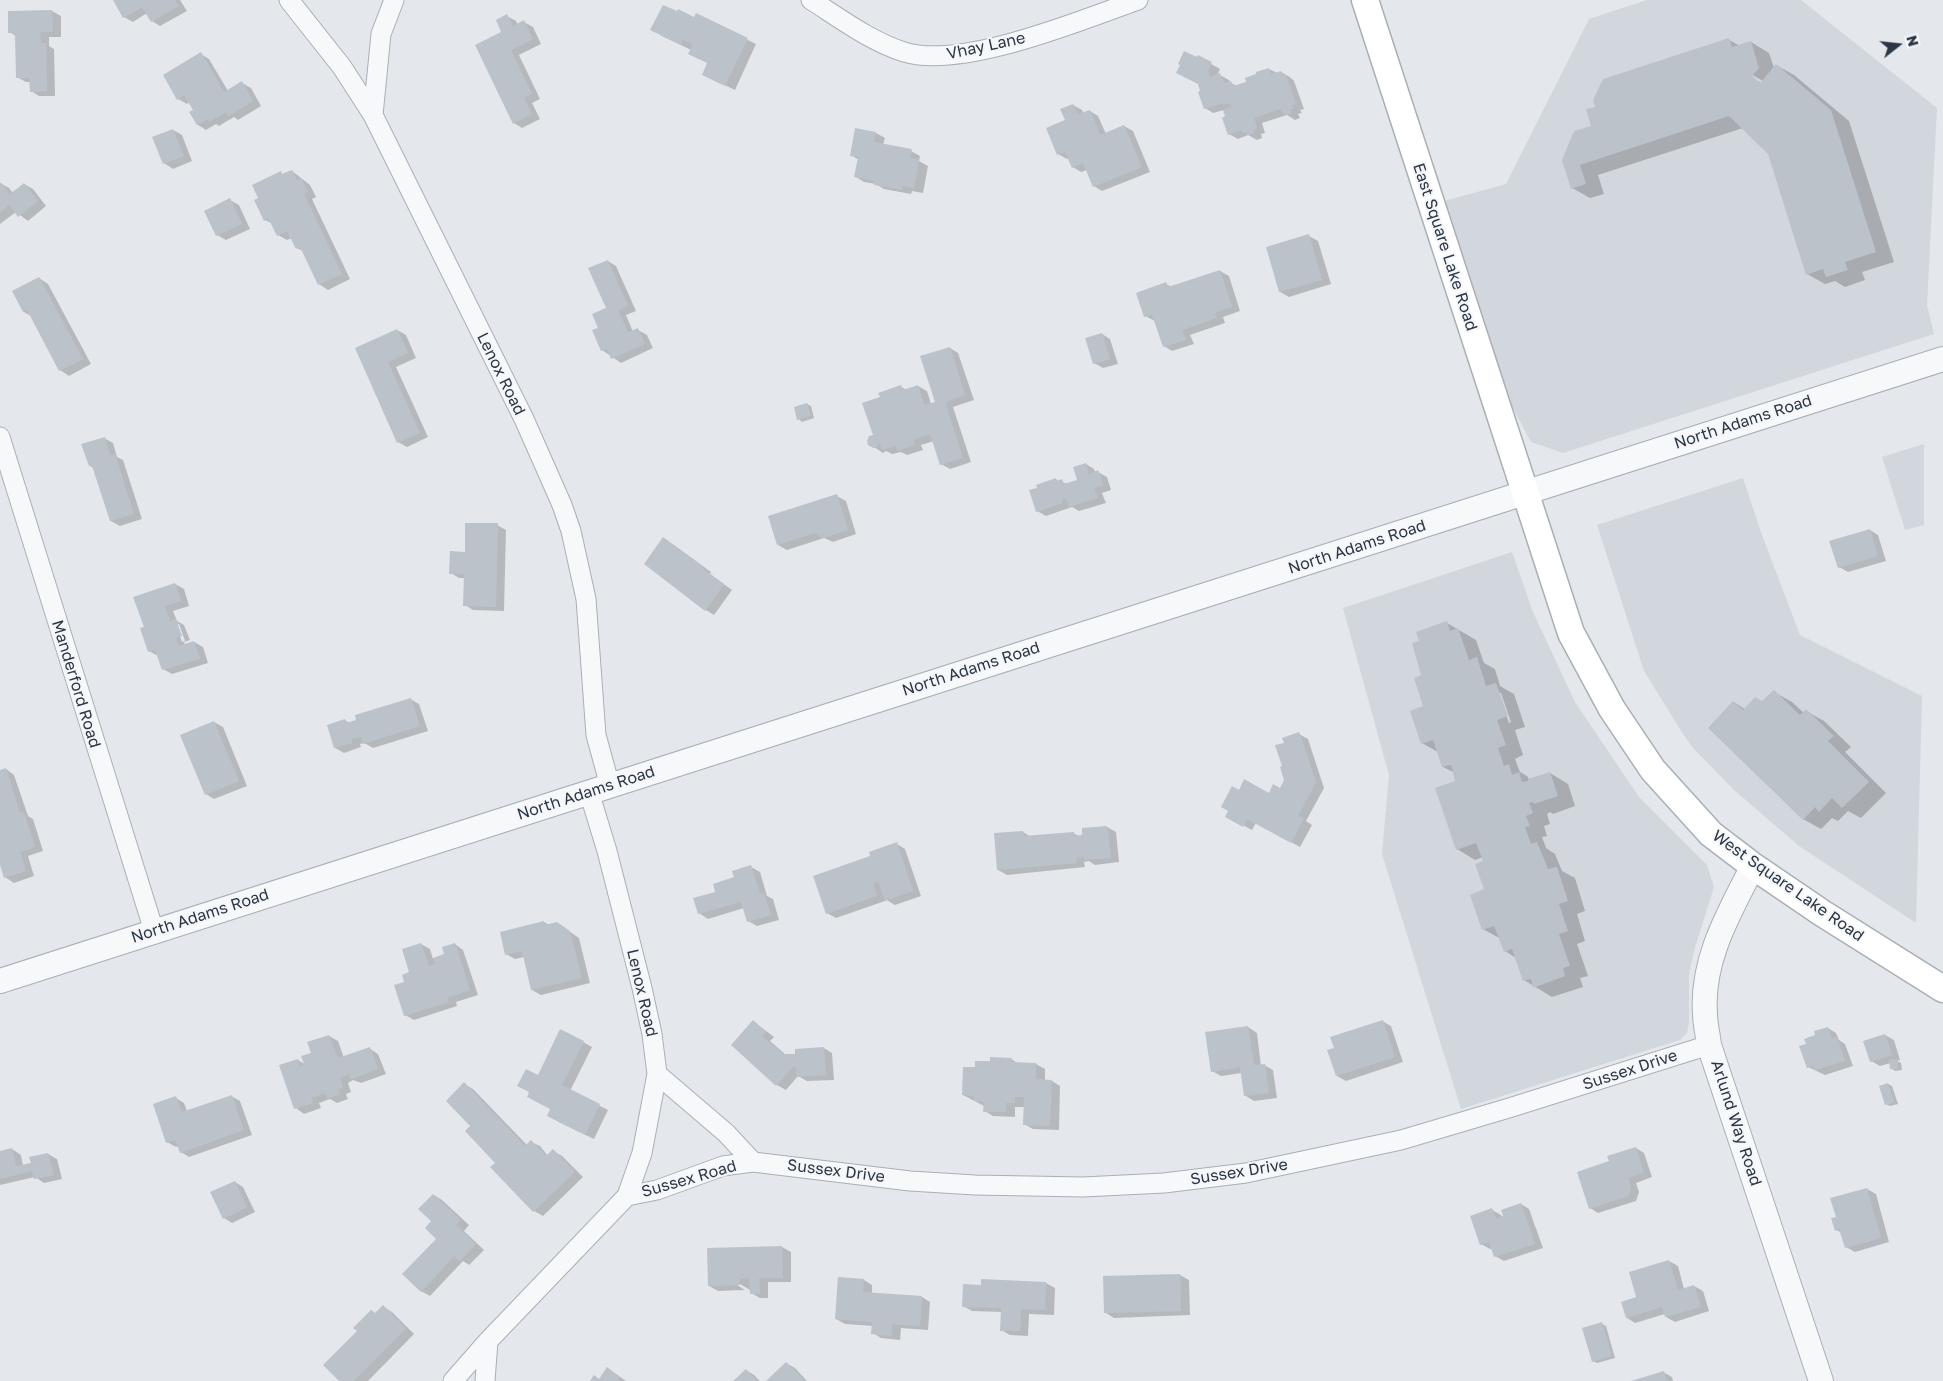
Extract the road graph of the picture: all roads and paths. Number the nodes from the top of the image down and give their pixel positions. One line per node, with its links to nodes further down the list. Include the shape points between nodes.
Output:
1 (290, 0): 6 (street, Lenox Road, via 342,66)
2 (394, 0): 6 (street, via 381,34)
3 (811, 0): 4 (street, Vhay Lane, via 884,44 920,56 937,56 994,47)
4 (1138, 0)
5 (1365, 0): 9 (main road, East Square Lake Road)
6 (373, 115): 10 (street, Lenox Road, via 524,419 571,531 586,599)
7 (1943, 358): 9 (street, North Adams Road)
8 (0, 437): 12 (street, Manderford Road)
9 (1524, 494): 10 (street, North Adams Road); 11 (main road, West Square Lake Road, via 1571,633 1612,709 1659,777 1711,834)
10 (600, 789): 12 (street, North Adams Road); 16 (street, Lenox Road, via 607,851 642,988)
11 (1753, 866): 14 (main road, West Square Lake Road); 15 (street, Arlund Way Road, via 1720,933 1710,962 1704,996)
12 (154, 931): 13 (street, North Adams Road)
13 (0, 981)
14 (1943, 989)
15 (1709, 1045): 17 (street, Sussex Drive, via 1401,1140 1237,1174 1164,1183 976,1186); 22 (street, Arlund Way Road)
16 (657, 1074): 17 (street, Sussex Road); 18 (street, Lenox Road, via 642,1153)
17 (754, 1162): 18 (street, Sussex Road, via 723,1166 657,1190)
18 (627, 1196): 19 (street, Sussex Road)
19 (488, 1341): 20 (street, Sussex Road); 21 (street)
20 (454, 1381)
21 (485, 1381)
22 (1821, 1381)

